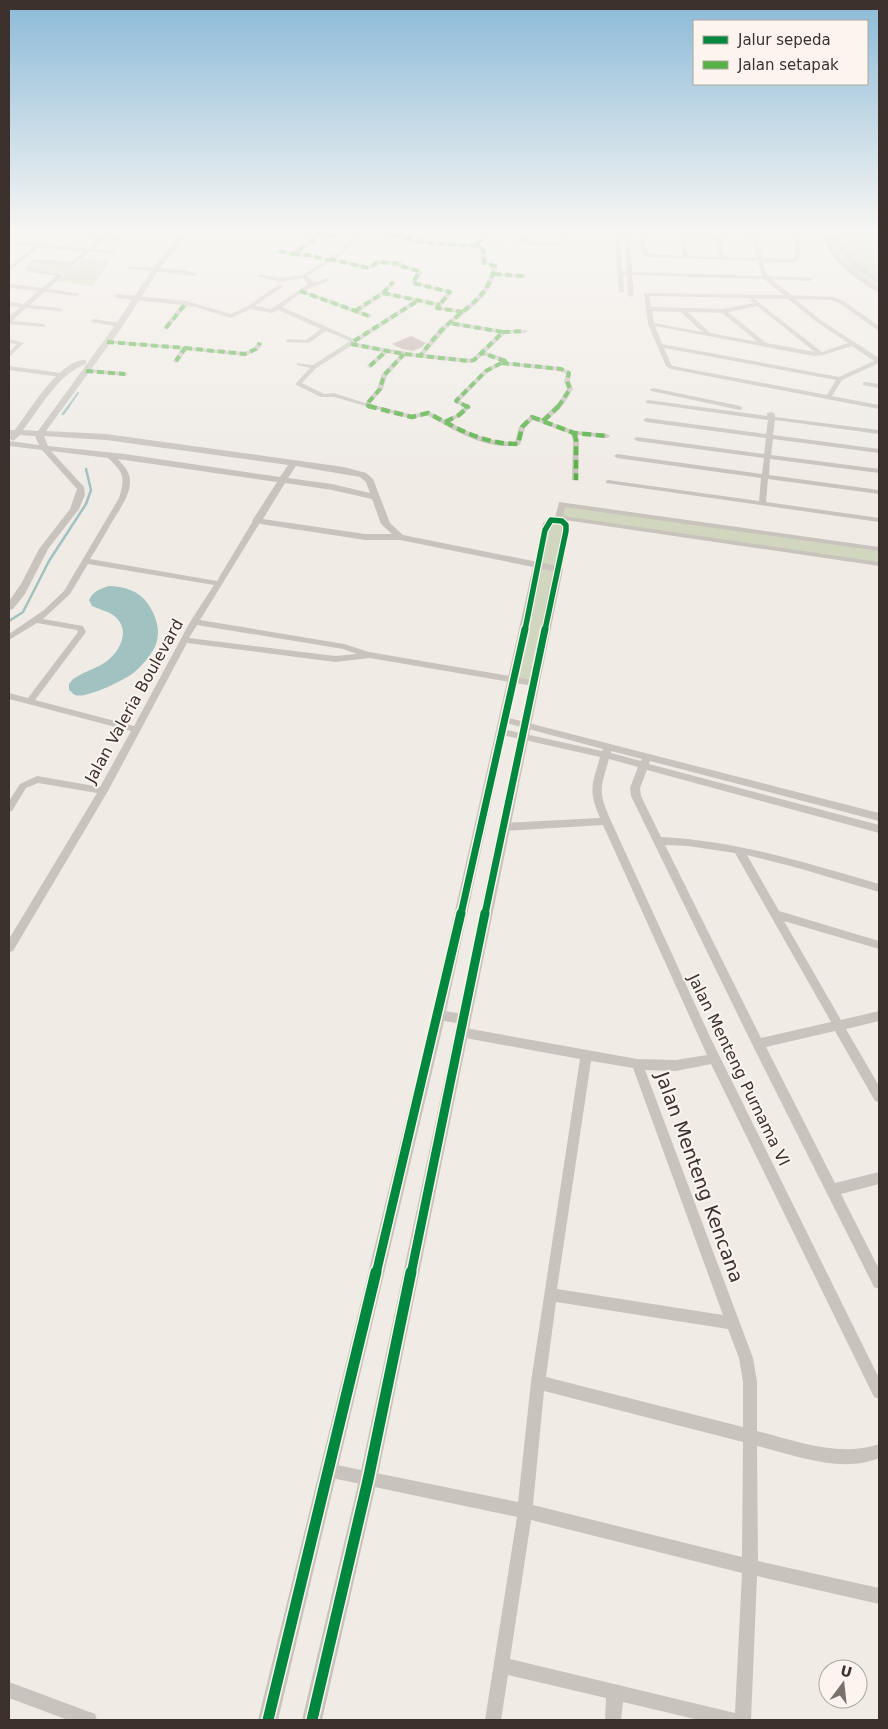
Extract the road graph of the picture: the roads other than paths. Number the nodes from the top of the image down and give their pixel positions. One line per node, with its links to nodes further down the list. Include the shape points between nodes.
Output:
1 (683, 310): 30 (street)
2 (21, 311): 19 (street)
3 (130, 311): 23 (street)
4 (180, 311): 25 (street)
5 (212, 311): 6 (street, via 232,316)
6 (243, 311)
7 (279, 311): 26 (street)
8 (355, 311): 18 (street)
9 (402, 311): 35 (street)
10 (454, 311): 17 (street)
11 (649, 311): 22 (street)
12 (710, 311): 13 (street)
13 (723, 311): 38 (street)
14 (766, 311): 43 (street)
15 (806, 311): 36 (street)
16 (853, 311): 27 (street)
17 (463, 312): 21 (street)
18 (369, 316)
19 (9, 321): 24 (street)
20 (94, 321): 23 (street)
21 (449, 323): 29 (street); 45 (street)
22 (651, 324): 30 (street); 37 (street)
23 (119, 325): 33 (street)
24 (42, 326)
25 (166, 328)
26 (325, 329): 32 (street, via 307,342); 35 (street)
27 (879, 329)
28 (525, 331): 29 (street)
29 (503, 332): 41 (street)
30 (708, 334): 38 (street)
31 (9, 341): 44 (street, via 21,343)
32 (288, 341)
33 (110, 342): 39 (street); 54 (street)
34 (260, 343): 39 (street, via 245,354)
35 (352, 343): 40 (street); 53 (street)
36 (852, 344): 43 (street); 47 (street)
37 (660, 345): 57 (street); 61 (street, via 670,367)
38 (766, 345): 43 (street)
39 (185, 348): 46 (street)
40 (386, 350): 42 (street); 51 (street)
41 (482, 353): 45 (street, via 474,360 464,361); 49 (street, via 504,359)
42 (404, 354): 45 (street); 63 (street, via 384,375 380,389)
43 (821, 354)
44 (9, 355)
45 (421, 355)
46 (176, 361)
47 (878, 361): 57 (street)
48 (83, 362): 55 (street)
49 (502, 363): 67 (street, via 569,372 567,381 570,389 562,403); 68 (street, via 486,370 456,401 468,407)
50 (299, 364): 53 (street)
51 (370, 366)
52 (9, 368): 55 (street)
53 (314, 368): 63 (street, via 298,385 323,396)
54 (86, 371): 56 (street); 72 (street)
55 (61, 374): 69 (street)
56 (125, 374)
57 (840, 379): 61 (street)
58 (865, 384): 59 (street)
59 (879, 386)
60 (653, 390): 65 (street, via 772,414)
61 (828, 398): 64 (street)
62 (648, 402): 65 (street)
63 (366, 405): 68 (street, via 412,417 427,413)
64 (879, 407)
65 (771, 418): 70 (street); 74 (street)
66 (646, 420): 74 (street)
67 (543, 421): 68 (street, via 531,417 522,427 516,444 478,440); 71 (street)
68 (445, 422)
69 (13, 432): 72 (street); 76 (street)
70 (879, 432)
71 (574, 433): 73 (street); 86 (street)
72 (40, 434): 77 (street); 82 (street, via 106,437)
73 (607, 436)
74 (770, 436): 78 (street); 81 (street)
75 (637, 439): 81 (street)
76 (9, 444): 77 (street)
77 (44, 448): 79 (street); 101 (street, via 80,489 80,497 42,551)
78 (879, 451)
79 (108, 455): 85 (street); 96 (street, via 124,468 127,485 123,498)
80 (617, 456): 84 (street)
81 (767, 456): 83 (street); 84 (street)
82 (293, 463): 85 (street); 89 (street, via 363,475 370,482)
83 (879, 471)
84 (765, 476): 88 (street); 90 (street)
85 (282, 480): 89 (street); 93 (street)
86 (576, 480)
87 (608, 482): 90 (street)
88 (879, 492)
89 (375, 497): 94 (street, via 386,524)
90 (762, 504): 92 (street)
91 (558, 519): 95 (street, via 562,504); 97 (street); 98 (street, via 547,523); 99 (street, via 566,528)
92 (879, 520)
93 (257, 521): 94 (street, via 365,536); 100 (street, Jalan Valeria Boulevard)
94 (400, 537): 98 (street)
95 (879, 549)
96 (86, 561): 100 (street); 102 (street, via 57,604)
97 (879, 564)
98 (538, 566): 99 (street); 107 (street)
99 (558, 569): 108 (street)
100 (217, 583): 103 (street, Jalan Valeria Boulevard)
101 (9, 607)
102 (37, 620): 104 (street); 110 (street, via 80,628 82,632)
103 (194, 622): 105 (street, Jalan Valeria Boulevard); 106 (street, via 344,647)
104 (9, 636)
105 (184, 640): 106 (street, via 335,659); 112 (street, Jalan Valeria Boulevard)
106 (368, 655): 107 (street)
107 (514, 680): 108 (street); 111 (street)
108 (533, 683): 113 (street)
109 (9, 696): 110 (street)
110 (30, 701): 112 (street)
111 (503, 726): 113 (street); 128 (street)
112 (135, 729): 116 (street, Jalan Valeria Boulevard)
113 (523, 730): 114 (street); 120 (street)
114 (606, 751): 115 (street); 119 (street, Jalan Menteng Purnama VI, via 596,799)
115 (645, 761): 118 (street); 121 (street); 122 (street, Jalan Menteng Purnama VI, via 635,791)
116 (103, 791): 117 (street, via 37,779 22,786); 127 (street, Jalan Valeria Boulevard)
117 (9, 808)
118 (879, 817)
119 (606, 820): 120 (street); 134 (street, Jalan Menteng Purnama VI)
120 (503, 827): 130 (street)
121 (879, 829)
122 (660, 841): 123 (street, via 692,841); 132 (street, Jalan Menteng Purnama VI)
123 (738, 849): 124 (street); 125 (street)
124 (879, 888)
125 (775, 914): 126 (street); 131 (street)
126 (879, 945)
127 (9, 946)
128 (438, 1015): 130 (street, Jalan Menteng Kencana); 146 (street)
129 (879, 1016): 131 (street)
130 (461, 1025): 133 (street, Jalan Menteng Kencana); 147 (street)
131 (838, 1026): 132 (street); 136 (street)
132 (758, 1044): 138 (street, Jalan Menteng Purnama VI)
133 (586, 1056): 135 (street, Jalan Menteng Kencana); 140 (street)
134 (715, 1058): 135 (street, via 698,1064); 143 (street, Jalan Menteng Purnama VI)
135 (637, 1064): 141 (street, Jalan Menteng Kencana)
136 (879, 1096)
137 (879, 1178): 138 (street)
138 (833, 1190): 139 (street, Jalan Menteng Purnama VI)
139 (879, 1282)
140 (550, 1294): 141 (street); 142 (street)
141 (733, 1323): 144 (street, Jalan Menteng Kencana, via 746,1358 750,1382)
142 (538, 1382): 144 (street); 148 (street)
143 (879, 1392)
144 (750, 1436): 145 (street, via 814,1453 844,1457 873,1455); 149 (street, Jalan Menteng Kencana)
145 (879, 1451)
146 (327, 1470): 147 (street); 155 (street)
147 (368, 1480): 148 (street); 156 (street)
148 (525, 1511): 149 (street); 151 (street)
149 (750, 1567): 150 (street); 160 (street, Jalan Menteng Kencana)
150 (879, 1596)
151 (501, 1665): 153 (street); 157 (street)
152 (9, 1690): 154 (street)
153 (615, 1692): 158 (street); 159 (street)
154 (89, 1720)
155 (268, 1720)
156 (312, 1720)
157 (493, 1720)
158 (613, 1720)
159 (733, 1720)
160 (743, 1720)

